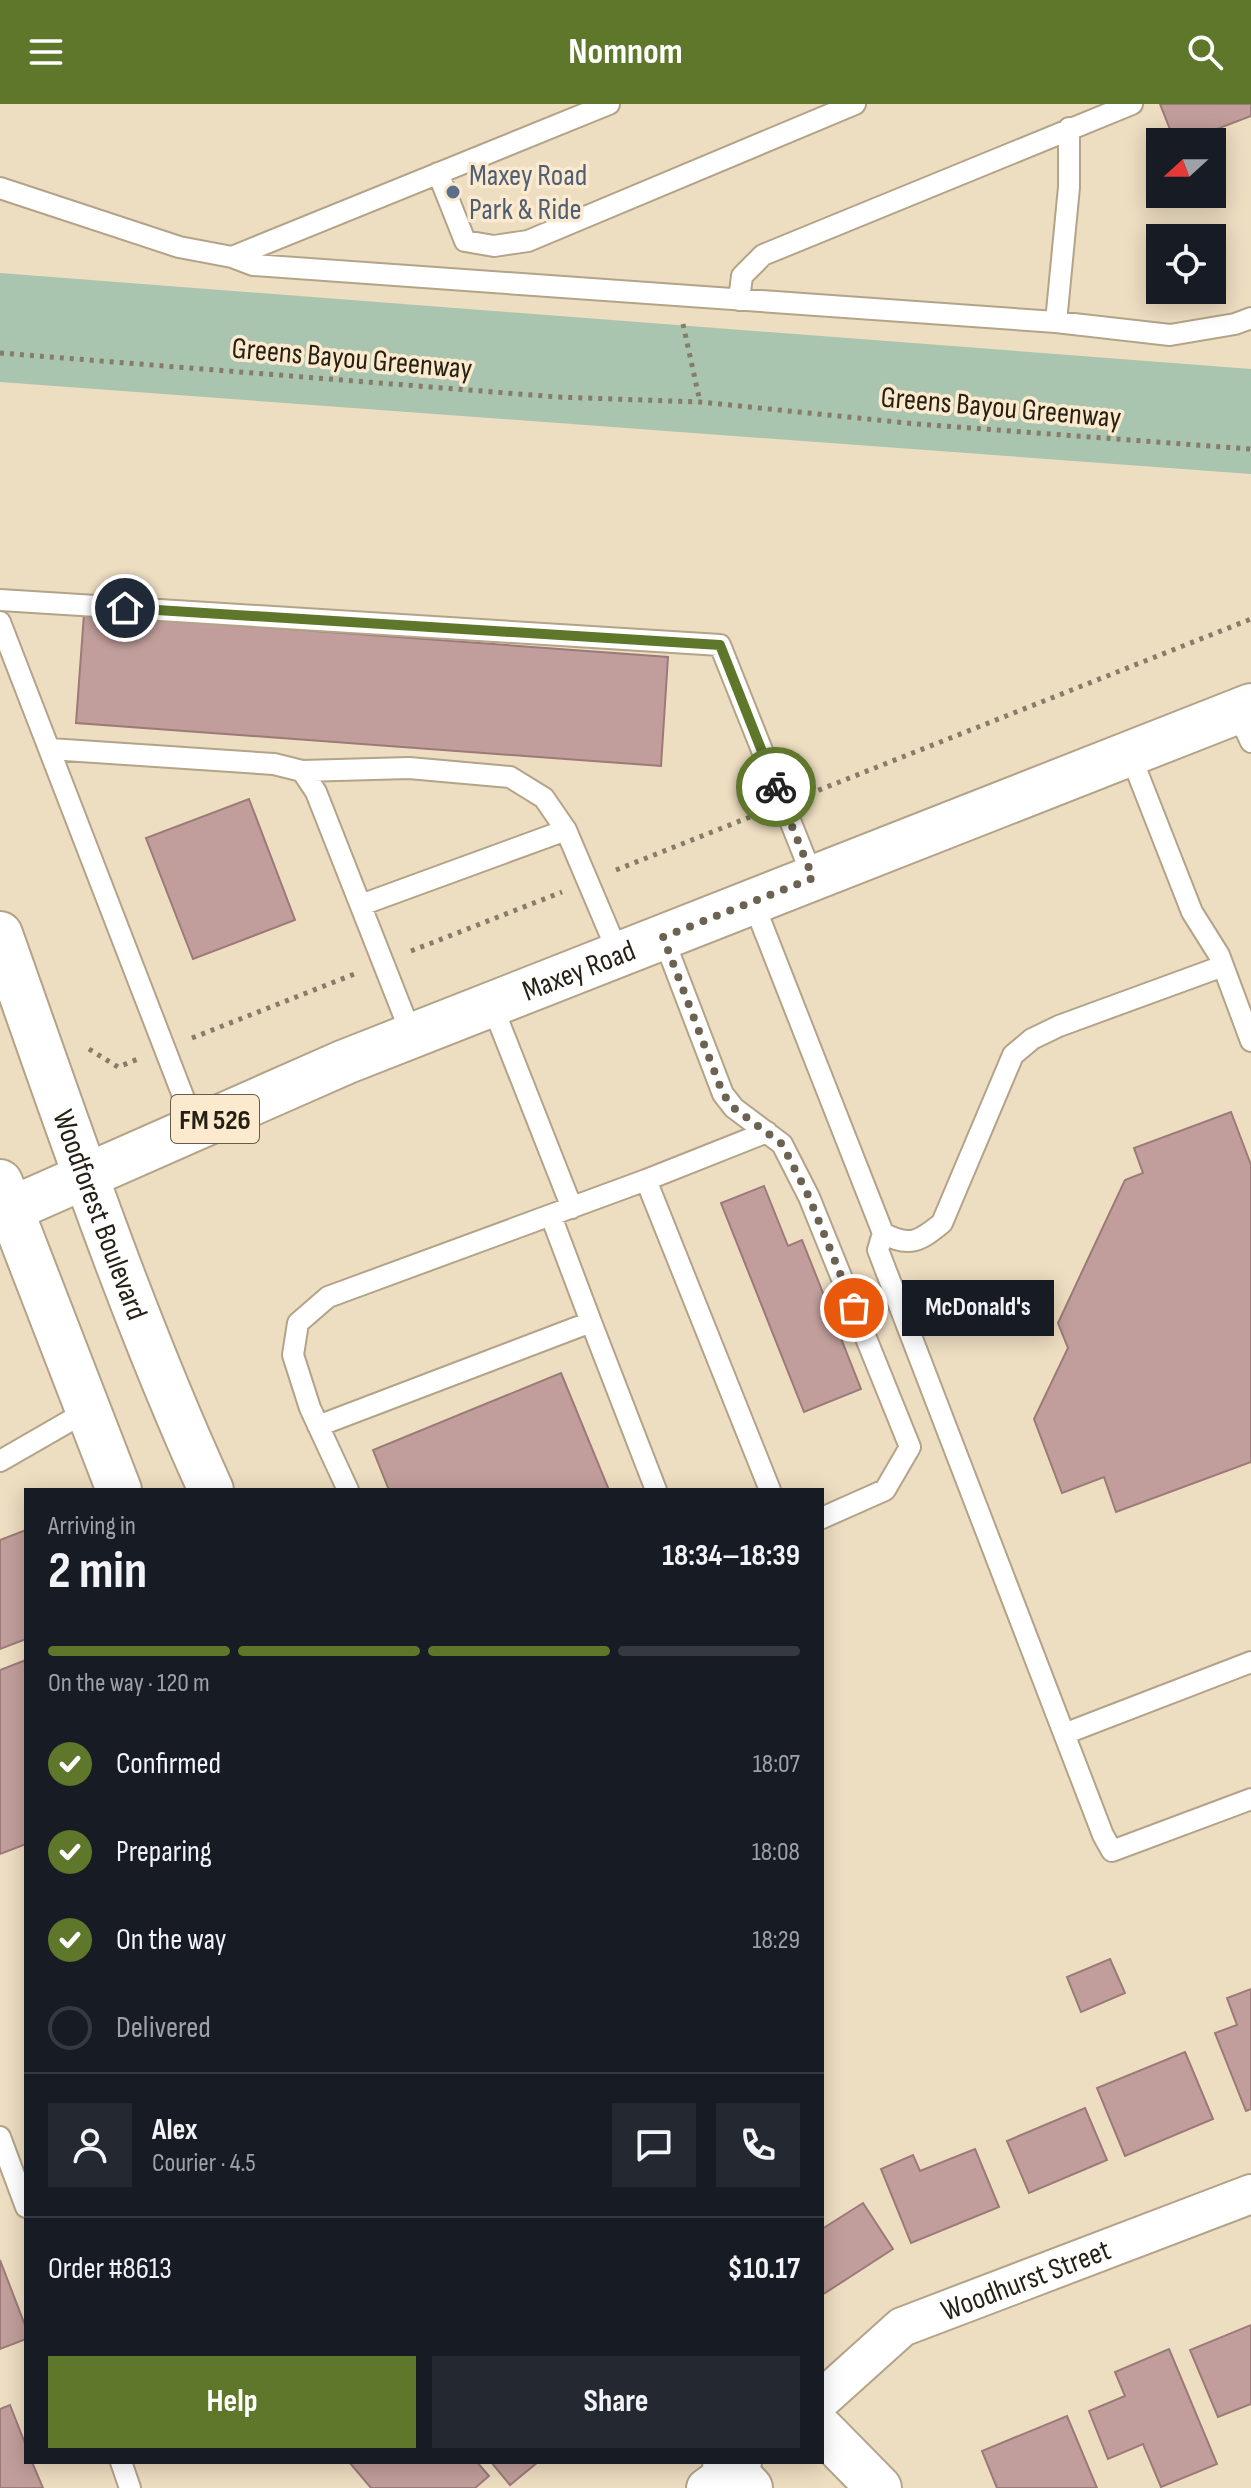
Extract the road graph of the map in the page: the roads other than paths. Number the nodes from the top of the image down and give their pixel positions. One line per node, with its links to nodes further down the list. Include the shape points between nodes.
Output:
1 (609, 104): 5 (lane)
2 (855, 104): 5 (lane, via 528,241 494,246 465,241)
3 (1132, 104): 4 (lane)
4 (1069, 128): 8 (lane, via 763,255 742,276); 10 (lane)
5 (438, 173): 7 (lane)
6 (0, 188): 7 (lane, via 179,247)
7 (232, 257): 8 (lane, via 253,265)
8 (739, 300): 10 (lane)
9 (1251, 318): 10 (lane, via 1170,335)
10 (1056, 322)
11 (0, 600): 18 (lane, via 720,645)
12 (0, 622): 14 (lane)
13 (1246, 720): 15 (main road, Maxey Road / FM 526)
14 (50, 749): 16 (lane, via 274,764); 28 (lane)
15 (1130, 754): 18 (main road, Maxey Road / FM 526); 24 (lane, via 1192,912)
16 (302, 771): 17 (lane, via 409,768 510,777 544,798); 20 (lane, via 316,792)
17 (566, 830): 20 (lane); 23 (lane)
18 (813, 878): 19 (main road, Maxey Road / FM 526)
19 (753, 902): 22 (main road, Maxey Road / FM 526); 35 (lane)
20 (361, 905): 26 (lane)
21 (0, 934): 30 (main road, Woodforest Boulevard)
22 (663, 937): 23 (main road, Maxey Road / FM 526); 29 (lane, via 723,1094)
23 (619, 955): 25 (main road, Maxey Road / FM 526)
24 (1223, 966): 27 (lane); 35 (lane, via 1032,1039 1013,1055 942,1223 908,1242)
25 (492, 1005): 26 (main road, Maxey Road / FM 526); 33 (lane)
26 (412, 1036): 28 (main road, Maxey Road / FM 526)
27 (1251, 1041)
28 (195, 1127): 30 (main road, Maxey Road / FM 526)
29 (767, 1132): 31 (lane); 45 (lane, via 782,1144 809,1197 910,1447 885,1490)
30 (85, 1175): 32 (main road, Maxey Road / FM 526); 41 (main road, Woodforest Boulevard)
31 (646, 1180): 33 (lane); 44 (lane)
32 (4, 1202): 37 (main road)
33 (572, 1208): 34 (lane)
34 (551, 1216): 36 (lane); 38 (lane, via 328,1297 298,1323 293,1355)
35 (883, 1233): 47 (lane, via 878,1250)
36 (591, 1322): 38 (lane); 43 (lane)
37 (87, 1411): 39 (lane); 40 (main road)
38 (318, 1426): 42 (lane)
39 (0, 1461)
40 (118, 1488)
41 (210, 1488)
42 (347, 1488)
43 (655, 1488)
44 (769, 1488)
45 (824, 1517)
46 (1251, 1662): 47 (lane)
47 (1064, 1734): 48 (lane, via 1112,1851)
48 (1251, 1799)
49 (0, 2137): 51 (lane)
50 (1251, 2194): 52 (street, Woodhurst Street, via 902,2327)
51 (24, 2202)
52 (824, 2397)
53 (824, 2432): 56 (main road)
54 (122, 2464): 55 (lane)
55 (130, 2488)
56 (879, 2488)

